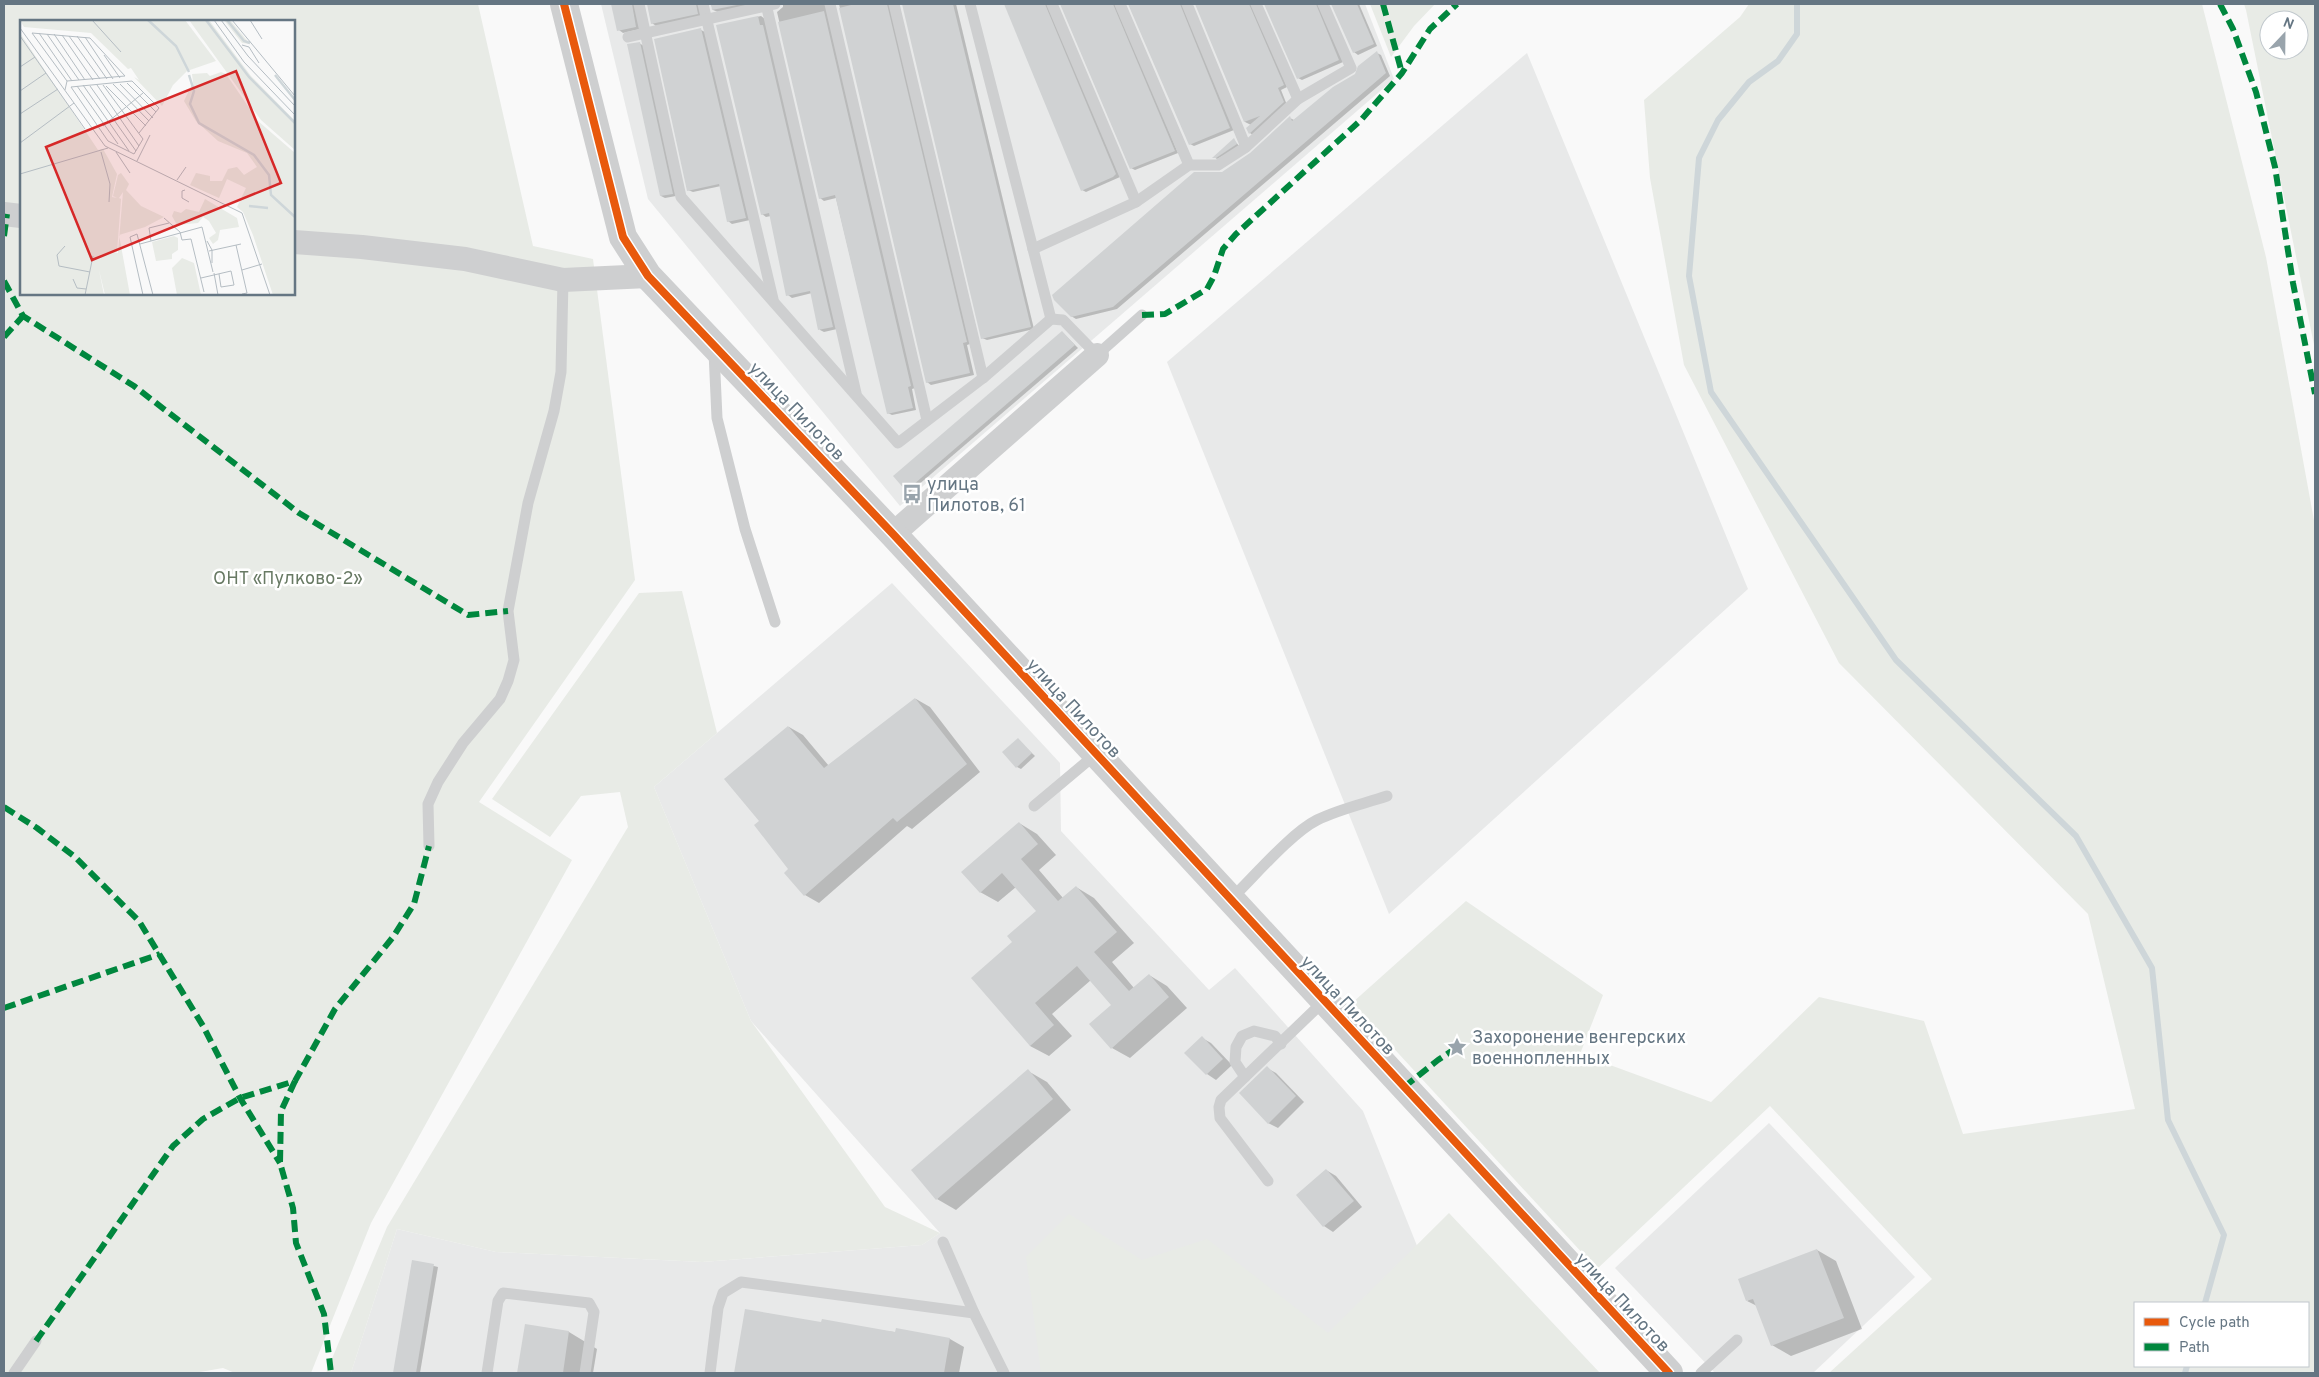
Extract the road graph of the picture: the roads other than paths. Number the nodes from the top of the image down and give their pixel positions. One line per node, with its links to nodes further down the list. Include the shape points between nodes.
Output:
1 (564, 4): 24 (street, улица Пилотов, via 623,237)
2 (639, 4): 14 (lane)
3 (703, 4): 13 (lane)
4 (769, 4): 13 (lane); 32 (lane)
5 (830, 4): 33 (lane)
6 (894, 4): 31 (lane)
7 (970, 4): 23 (lane)
8 (1052, 4): 19 (lane)
9 (1120, 4): 18 (lane)
10 (1187, 4): 17 (lane)
11 (1256, 4): 16 (lane)
12 (1322, 4): 16 (lane, via 1351,68)
13 (707, 20): 14 (lane); 26 (lane)
14 (646, 34): 15 (lane); 26 (lane, via 681,197)
15 (628, 38)
16 (1298, 99): 17 (lane)
17 (1246, 147): 18 (lane, via 1218,165)
18 (1189, 165): 19 (lane)
19 (1136, 202): 23 (lane)
20 (4, 214): 21 (street)
21 (20, 216)
22 (295, 242): 25 (street, via 465,259)
23 (1033, 249): 28 (lane)
24 (648, 276): 25 (street); 29 (street, улица Пилотов)
25 (563, 280): 39 (lane, via 561,372 554,411 528,503 508,611 514,660 500,699 463,742 428,804)
26 (774, 301): 32 (lane)
27 (1142, 315): 30 (lane)
28 (1050, 318): 30 (lane, via 1063,320); 31 (lane)
29 (714, 345): 34 (street, улица Пилотов); 35 (lane, via 718,418 745,528)
30 (1097, 355): 34 (street)
31 (983, 378): 33 (lane)
32 (857, 395): 33 (lane, via 898,443)
33 (927, 420)
34 (893, 534): 36 (street, улица Пилотов)
35 (775, 622)
36 (1096, 754): 38 (lane); 40 (street, улица Пилотов)
37 (1387, 796): 40 (lane, via 1315,821)
38 (1034, 806)
39 (430, 846)
40 (1230, 900): 41 (street, улица Пилотов)
41 (1324, 1001): 42 (lane); 54 (street, улица Пилотов)
42 (1281, 1044): 43 (lane); 43 (lane, via 1275,1036 1254,1031 1242,1036 1236,1047 1235,1062)
43 (1245, 1077): 44 (lane, via 1221,1100 1218,1107 1220,1118)
44 (1268, 1181)
45 (943, 1242): 46 (lane)
46 (974, 1313): 52 (lane, via 741,1282 723,1293 718,1308); 53 (lane)
47 (1737, 1340): 55 (lane)
48 (36, 1342): 49 (lane)
49 (14, 1373)
50 (486, 1373): 51 (lane, via 498,1301 503,1293 589,1303 594,1312)
51 (586, 1373)
52 (710, 1373)
53 (1004, 1373)
54 (1668, 1373)
55 (1701, 1373)

